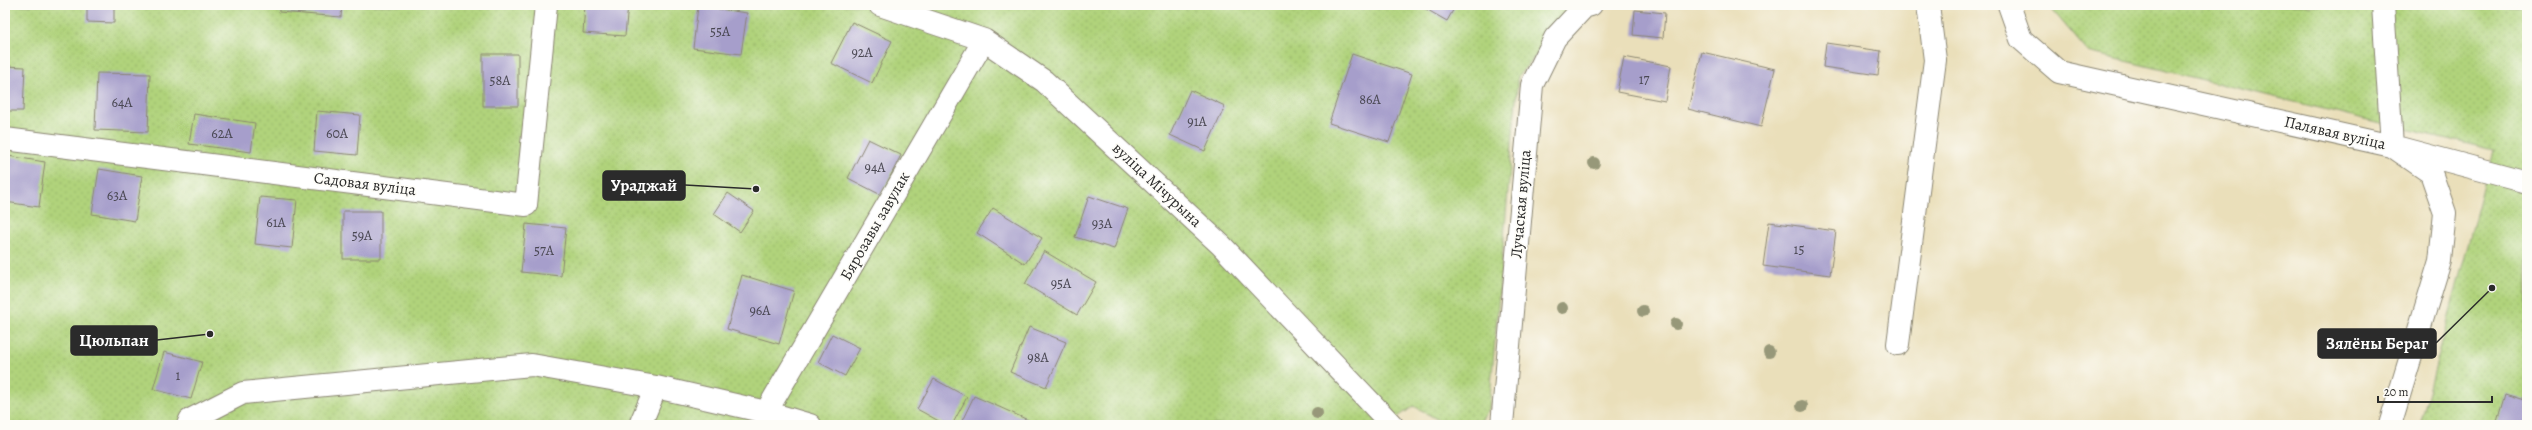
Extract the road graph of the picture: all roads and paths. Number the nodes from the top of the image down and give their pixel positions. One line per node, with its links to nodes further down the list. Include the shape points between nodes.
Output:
1 (546, 5): 8 (street, Садовая вуліца, via 526,205)
2 (880, 5): 7 (street, вуліца Мічурына)
3 (1591, 5): 18 (street, Лучаская вуліца, via 1584,7 1555,38 1532,85)
4 (1928, 5): 11 (street, via 1935,60)
5 (2009, 5): 9 (street, Палявая вуліца, via 2021,39 2059,72)
6 (2383, 5): 9 (street)
7 (984, 40): 13 (street, Бярозавы завулак); 17 (street, вуліца Мічурына, via 1044,81 1221,246)
8 (5, 139)
9 (2392, 146): 10 (street); 19 (street, Палявая вуліца, via 2431,173 2445,213 2440,261)
10 (2523, 181)
11 (1898, 344)
12 (656, 387): 13 (street); 14 (street, via 532,365 243,393 190,420); 15 (street)
13 (766, 412): 16 (street)
14 (188, 425)
15 (640, 425)
16 (810, 425)
17 (1392, 425)
18 (1502, 425)
19 (2390, 425)

